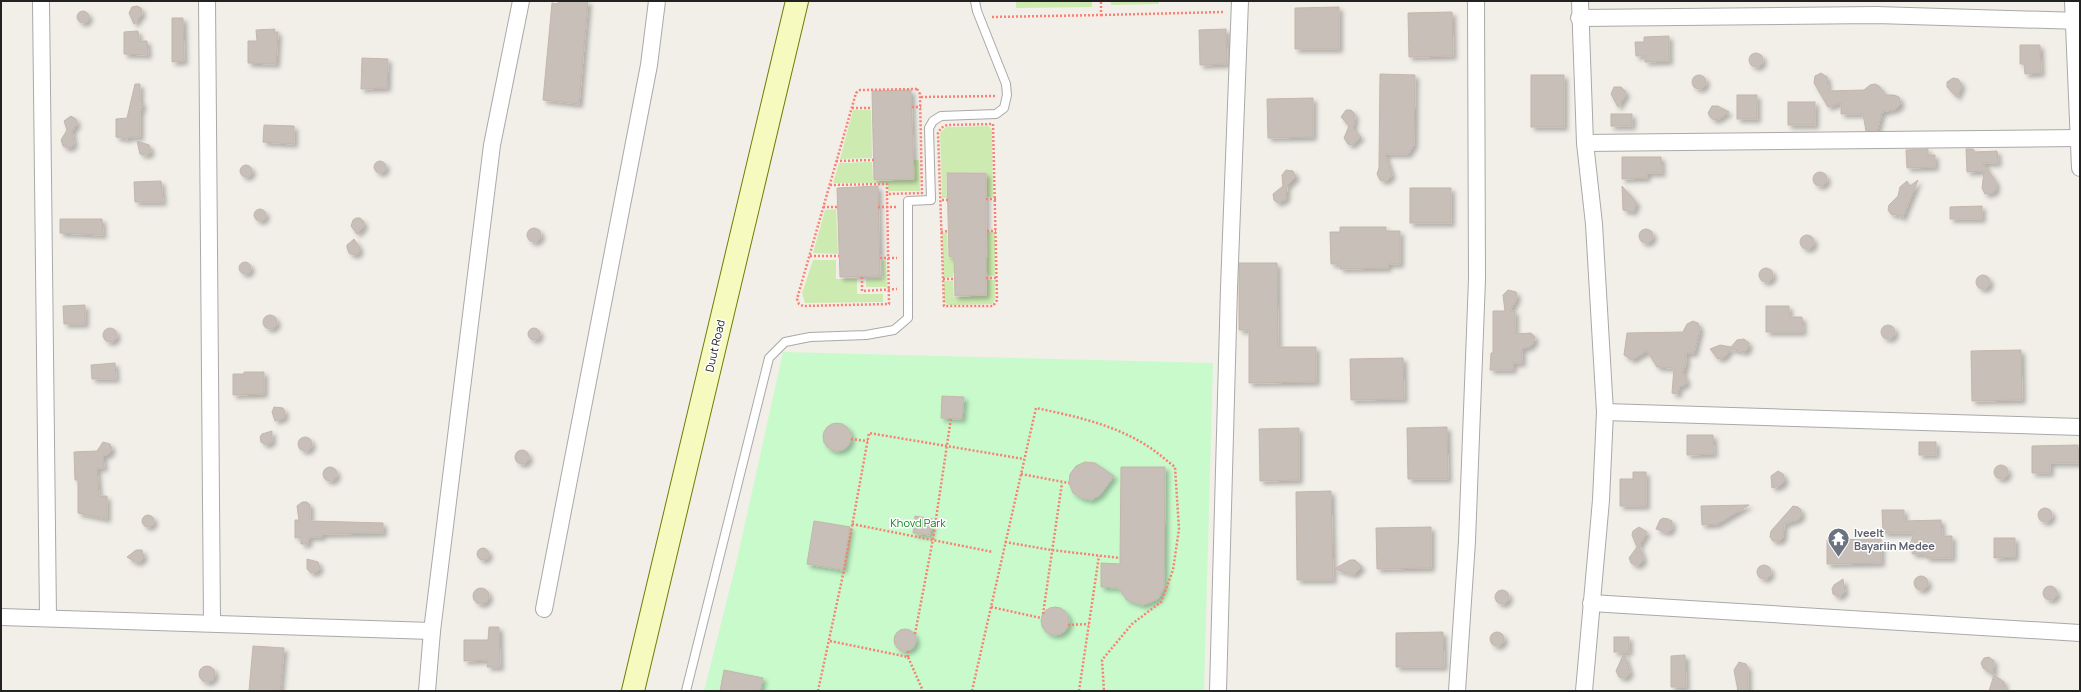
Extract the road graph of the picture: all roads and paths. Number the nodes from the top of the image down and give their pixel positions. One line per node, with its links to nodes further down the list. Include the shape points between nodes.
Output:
1 (41, 1): 74 (street)
2 (207, 1): 76 (street)
3 (521, 1): 79 (street, via 492,146)
4 (657, 1): 71 (street, via 649,65)
5 (797, 1): 86 (main road, Duut Road)
6 (975, 1): 13 (lane)
7 (1101, 1): 12 (path)
8 (1476, 1): 94 (street, via 1477,279 1467,541)
9 (1580, 1): 14 (street)
10 (2073, 1): 15 (street)
11 (1240, 6): 12 (path); 93 (street)
12 (1101, 15): 13 (path)
13 (979, 17): 16 (lane, via 1006,84)
14 (1579, 18): 15 (street, via 1876,15); 23 (street)
15 (2077, 21): 22 (street)
16 (1007, 95): 17 (path); 35 (lane, via 1004,108 996,114 940,116 933,121 929,128 931,200 908,201)
17 (920, 97): 19 (path); 20 (path, via 917,89 860,90 856,93)
18 (912, 107): 19 (path)
19 (921, 107): 28 (path, via 922,193)
20 (852, 108): 21 (path); 25 (path)
21 (872, 108)
22 (2078, 138): 23 (street); 26 (street)
23 (1585, 143): 52 (street, via 1594,224)
24 (874, 160): 25 (path)
25 (836, 161): 27 (path)
26 (2080, 168)
27 (830, 185): 28 (path, via 887,184); 31 (path)
28 (887, 194): 34 (path)
29 (986, 199): 30 (path)
30 (996, 199): 38 (path); 39 (path, via 993,124 947,125 941,128 938,133)
31 (823, 207): 32 (path); 40 (path)
32 (838, 207)
33 (878, 207): 34 (path)
34 (887, 207): 35 (path); 43 (path)
35 (908, 207): 44 (lane)
36 (948, 231): 39 (path)
37 (987, 231): 38 (path)
38 (996, 231): 47 (path)
39 (941, 232): 48 (path)
40 (810, 256): 41 (path); 51 (path, via 797,299 803,306 889,304)
41 (839, 256)
42 (880, 258): 43 (path)
43 (888, 258): 44 (path); 51 (path)
44 (908, 258): 50 (lane)
45 (862, 277): 51 (path, via 862,291)
46 (986, 278): 47 (path)
47 (997, 278): 48 (path, via 997,300 993,306 954,307 944,306)
48 (943, 279): 49 (path)
49 (954, 279)
50 (908, 289): 51 (path); 87 (lane, via 908,318 894,330 866,335 810,337 785,342 769,358)
51 (889, 290)
52 (1605, 412): 54 (street); 69 (street, via 1601,500)
53 (951, 418): 57 (path)
54 (2080, 427)
55 (851, 439): 56 (path)
56 (868, 442): 57 (path, via 870,433); 62 (path)
57 (946, 446): 58 (path); 63 (path)
58 (1024, 459): 59 (path); 92 (path, via 1036,408 1069,415 1120,432 1148,446 1175,467 1179,529 1173,570 1161,602 1132,624 1102,660)
59 (1021, 474): 60 (path); 64 (path)
60 (1062, 483): 61 (path); 65 (path)
61 (1069, 484)
62 (852, 524): 63 (path); 82 (path)
63 (933, 539): 66 (path); 81 (path)
64 (1005, 542): 65 (path); 70 (path)
65 (1051, 550): 67 (path); 72 (path)
66 (993, 552)
67 (1099, 556): 68 (path); 77 (path)
68 (1120, 558)
69 (1591, 603): 80 (street); 95 (street)
70 (991, 607): 75 (path); 90 (path)
71 (544, 609)
72 (1043, 614)
73 (1, 617): 74 (street)
74 (48, 618): 76 (street)
75 (1041, 618)
76 (212, 623): 79 (street)
77 (1090, 624): 78 (path); 91 (path)
78 (1068, 626)
79 (432, 631): 85 (street)
80 (2080, 633)
81 (915, 634)
82 (830, 641): 84 (path); 88 (path)
83 (908, 651): 84 (path)
84 (908, 657): 89 (path)
85 (427, 691)
86 (633, 691)
87 (686, 691)
88 (818, 691)
89 (923, 691)
90 (972, 691)
91 (1079, 691)
92 (1104, 691)
93 (1218, 691)
94 (1457, 691)
95 (1584, 691)

